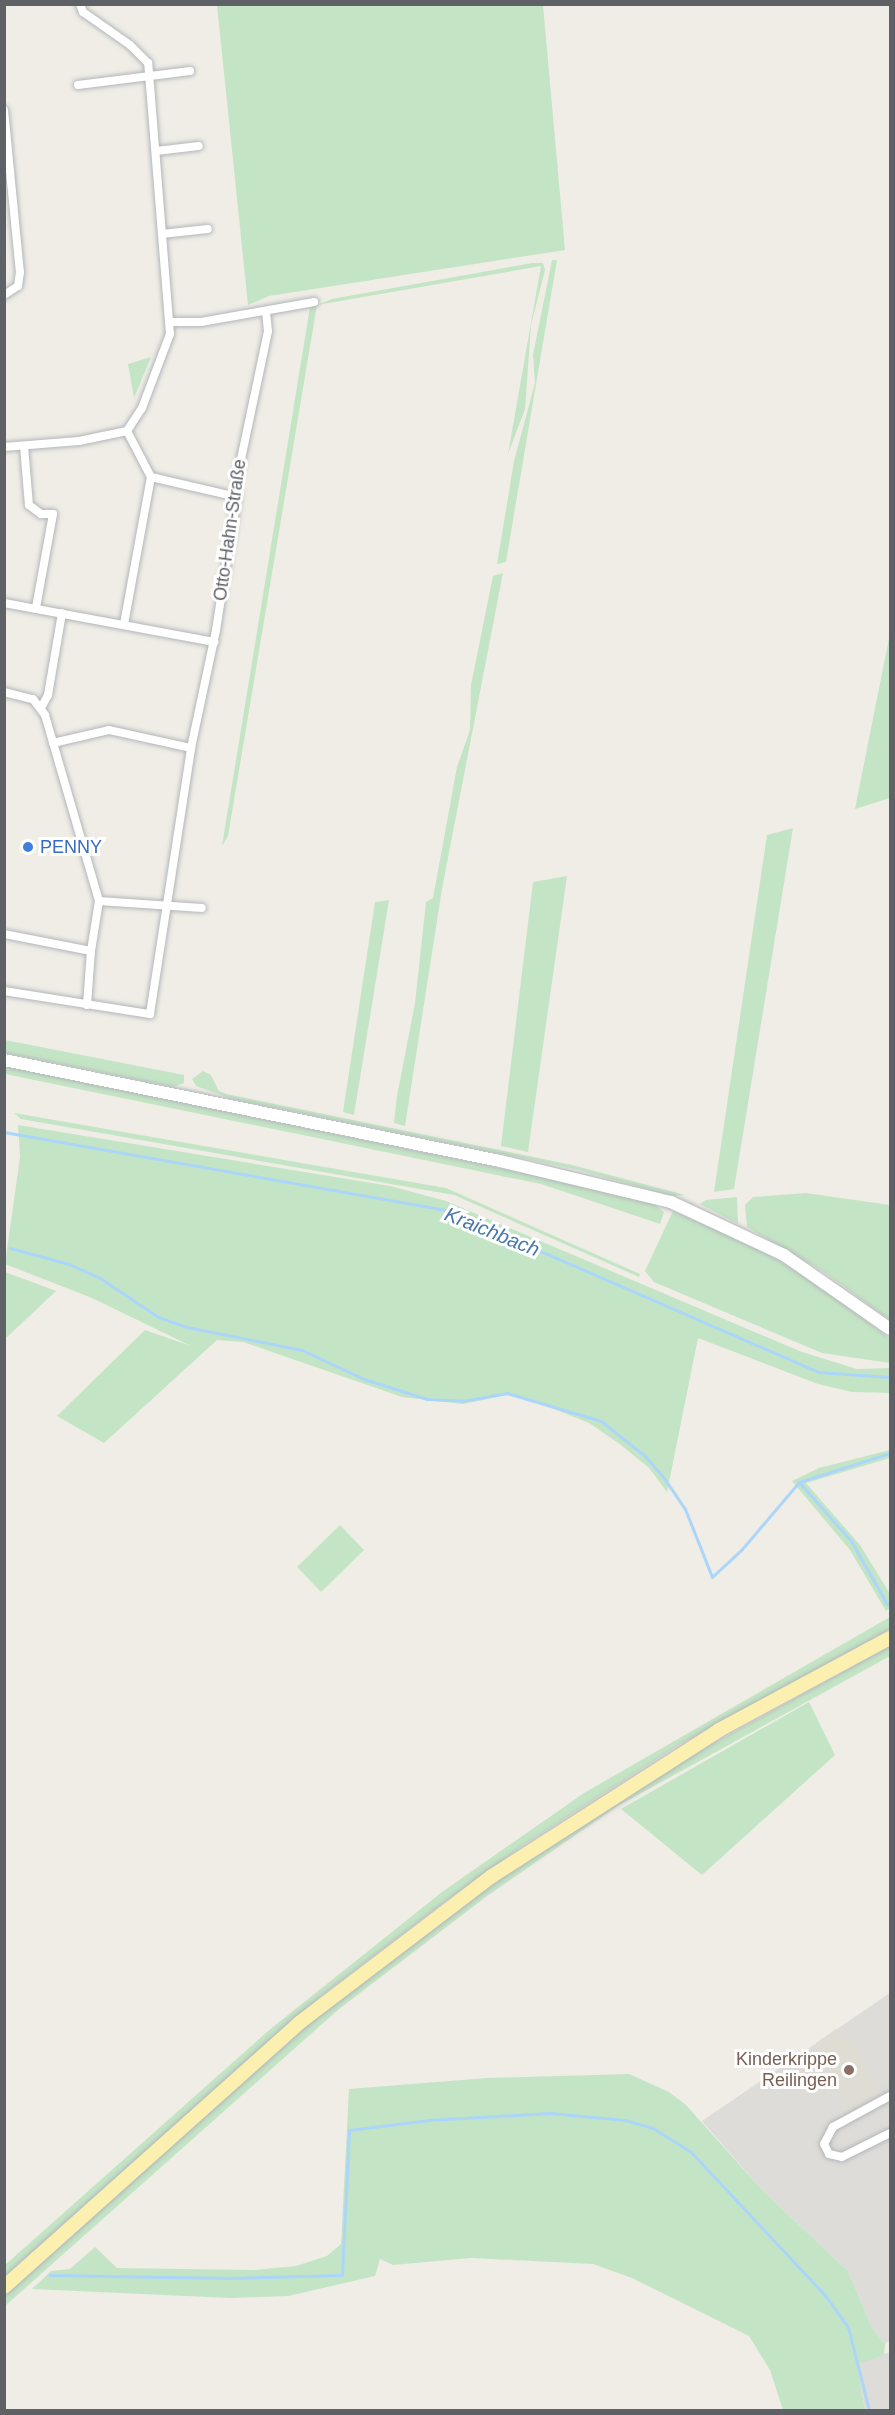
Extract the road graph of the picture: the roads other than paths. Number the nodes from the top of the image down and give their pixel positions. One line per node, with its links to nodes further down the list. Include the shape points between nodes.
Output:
1 (80, 4): 3 (street, via 83,12 139,52)
2 (190, 71): 3 (street)
3 (150, 75): 4 (street); 7 (street)
4 (78, 85)
5 (4, 110): 8 (street)
6 (199, 146): 7 (street)
7 (156, 151): 10 (street)
8 (9, 199): 11 (street, via 20,272 18,286)
9 (208, 229): 10 (street)
10 (162, 234): 14 (street)
11 (4, 295)
12 (314, 302): 13 (street)
13 (266, 311): 14 (street); 19 (street, Otto-Hahn-Straße, via 268,331 258,387 248,416)
14 (172, 322): 15 (street, via 166,353 138,417)
15 (127, 431): 16 (street); 18 (street)
16 (24, 446): 17 (street); 21 (street, via 29,504 41,514 53,514)
17 (4, 447)
18 (151, 477): 19 (street); 23 (street)
19 (237, 497): 24 (street, Otto-Hahn-Straße)
20 (4, 603): 21 (street)
21 (36, 608): 22 (street)
22 (62, 613): 23 (street); 26 (street, via 48,695)
23 (124, 624): 24 (street)
24 (214, 642): 28 (street, Otto-Hahn-Straße)
25 (4, 692): 26 (street, via 27,696)
26 (41, 708): 27 (street)
27 (53, 743): 28 (street, via 110,730); 29 (street)
28 (191, 748): 30 (street, Otto-Hahn-Straße)
29 (99, 901): 30 (street); 33 (street)
30 (167, 906): 31 (street); 35 (street, Otto-Hahn-Straße, via 150,1014)
31 (202, 908)
32 (4, 934): 33 (street)
33 (91, 951): 35 (street)
34 (4, 991): 35 (street)
35 (87, 1005)
36 (4, 1060): 37 (main road, via 523,1165 663,1199 784,1255)
37 (891, 1329)
38 (891, 1638): 41 (main road, via 710,1736 483,1883 299,2024)
39 (891, 2096): 40 (street, via 832,2127 824,2144 829,2154 842,2157)
40 (891, 2133)
41 (4, 2287)

